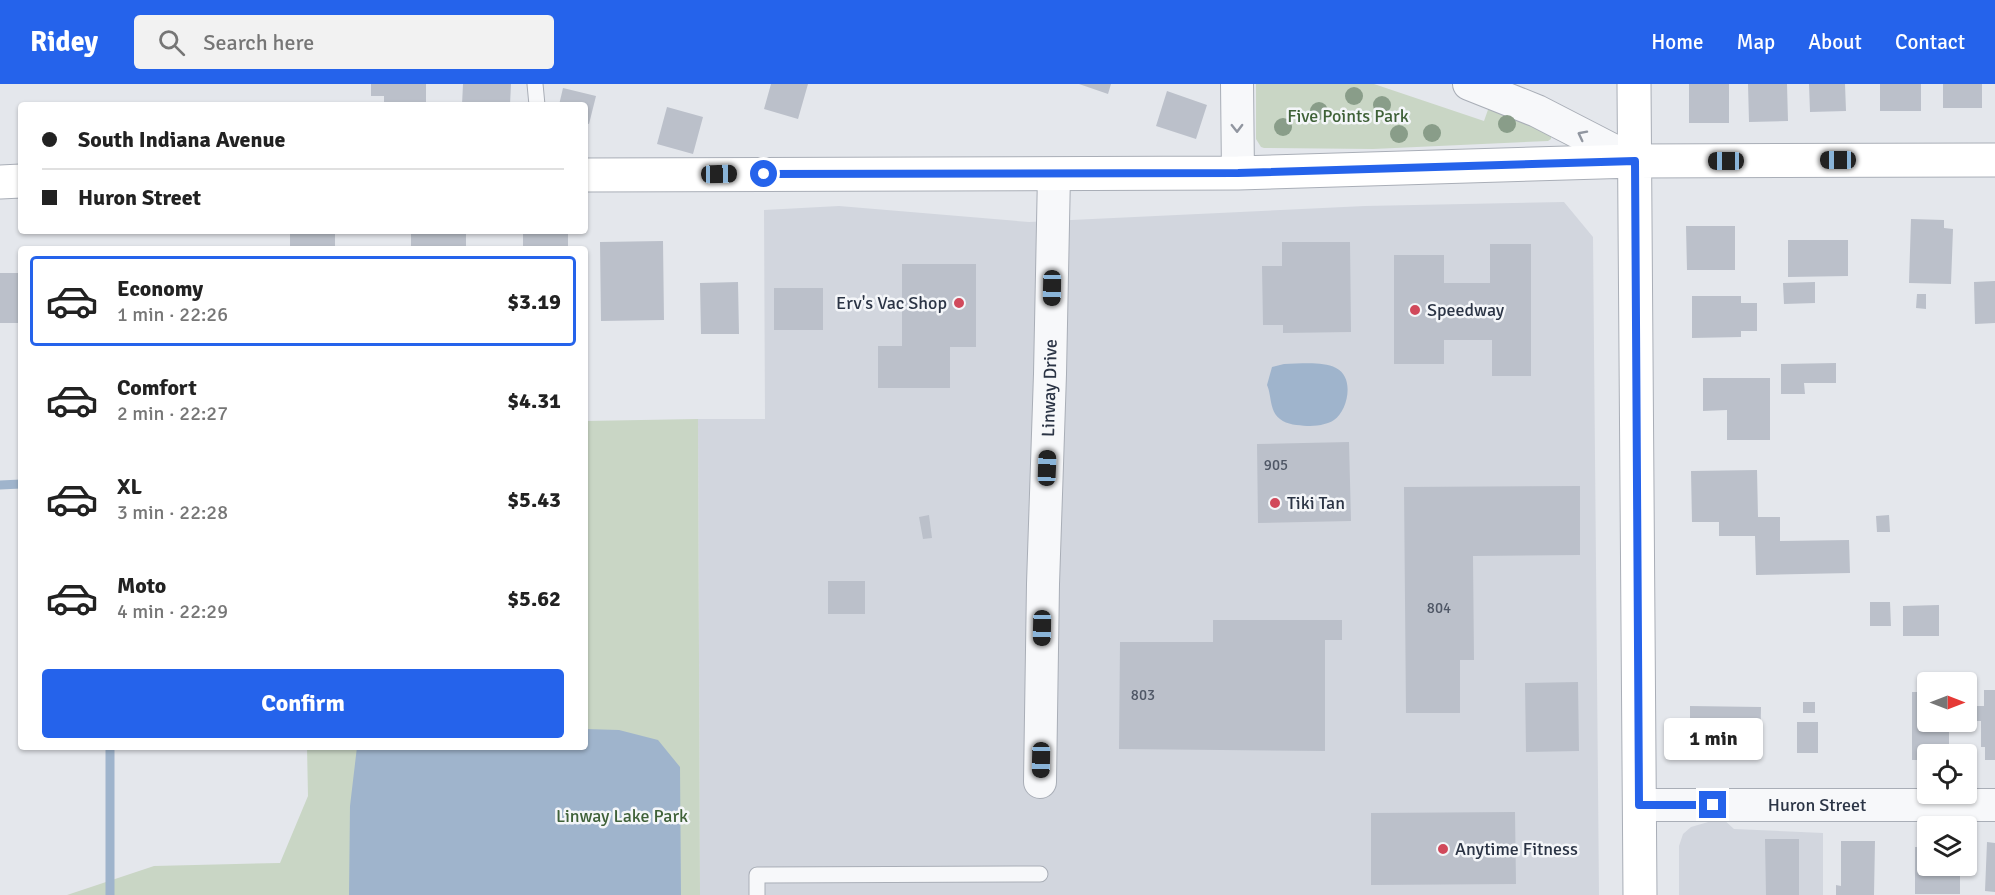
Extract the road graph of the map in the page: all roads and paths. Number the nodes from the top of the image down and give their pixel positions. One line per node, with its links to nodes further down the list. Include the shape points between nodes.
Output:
1 (535, 84): 5 (lane)
2 (1237, 84): 8 (street, one-way to 8)
3 (1469, 84): 7 (street, one-way to 3, via 1537,111)
4 (1634, 84): 7 (street)
5 (537, 102)
6 (1995, 160): 7 (street)
7 (1635, 161): 8 (street); 14 (street)
8 (1238, 173): 9 (street)
9 (1054, 174): 10 (street); 13 (street, Linway Drive)
10 (588, 175)
11 (18, 181): 12 (street)
12 (0, 182)
13 (1040, 782)
14 (1639, 805): 15 (street, Huron Street); 18 (street)
15 (1995, 805)
16 (1040, 874): 17 (lane, via 757,875)
17 (757, 895)
18 (1640, 895)

